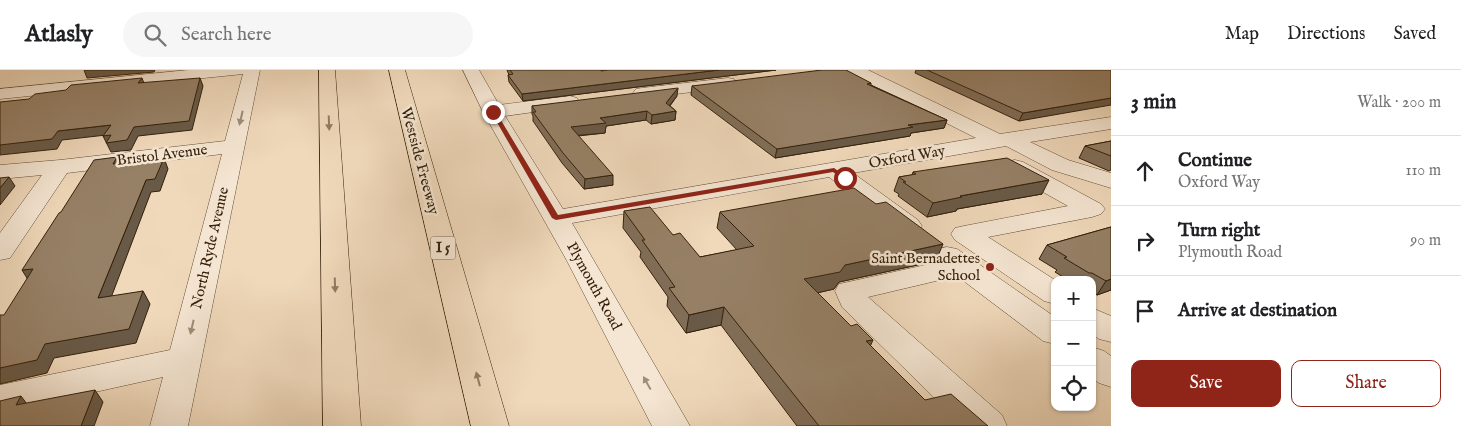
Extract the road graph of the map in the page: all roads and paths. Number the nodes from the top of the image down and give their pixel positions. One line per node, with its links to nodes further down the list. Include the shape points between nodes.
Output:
1 (240, 70): 6 (street)
2 (252, 70): 19 (street, North Ryde Avenue, one-way to 19)
3 (396, 70): 37 (highway, Westside Freeway / I 5, one-way to 3)
4 (471, 70): 15 (street, Plymouth Road)
5 (855, 70): 17 (street)
6 (206, 71): 11 (street)
7 (327, 72): 36 (highway, one-way to 36)
8 (50, 73): 9 (street); 11 (street)
9 (0, 81)
10 (745, 81): 13 (street)
11 (34, 90): 12 (street)
12 (0, 94)
13 (629, 95)
14 (590, 100): 15 (street)
15 (493, 112): 24 (street, Plymouth Road)
16 (1111, 123): 17 (street, Oxford Way)
17 (1002, 140): 18 (street, Oxford Way); 23 (street)
18 (974, 145): 21 (street, Oxford Way); 27 (street, via 1092,209 964,234)
19 (234, 146): 20 (street, Bristol Avenue); 31 (street, North Ryde Avenue, one-way to 31)
20 (60, 167): 22 (street, Bristol Avenue); 25 (street)
21 (834, 170): 24 (street, Oxford Way); 26 (street)
22 (0, 172)
23 (1111, 182)
24 (556, 218): 38 (street, Plymouth Road, one-way to 24)
25 (0, 252)
26 (961, 266): 29 (street); 39 (street, via 850,291 853,300)
27 (1051, 291)
28 (1095, 321): 30 (street)
29 (1051, 330)
30 (1111, 331)
31 (184, 360): 34 (street); 35 (street, North Ryde Avenue)
32 (1096, 363): 33 (street)
33 (1111, 374)
34 (0, 399)
35 (168, 426)
36 (342, 426)
37 (490, 426)
38 (671, 426)
39 (988, 426)

